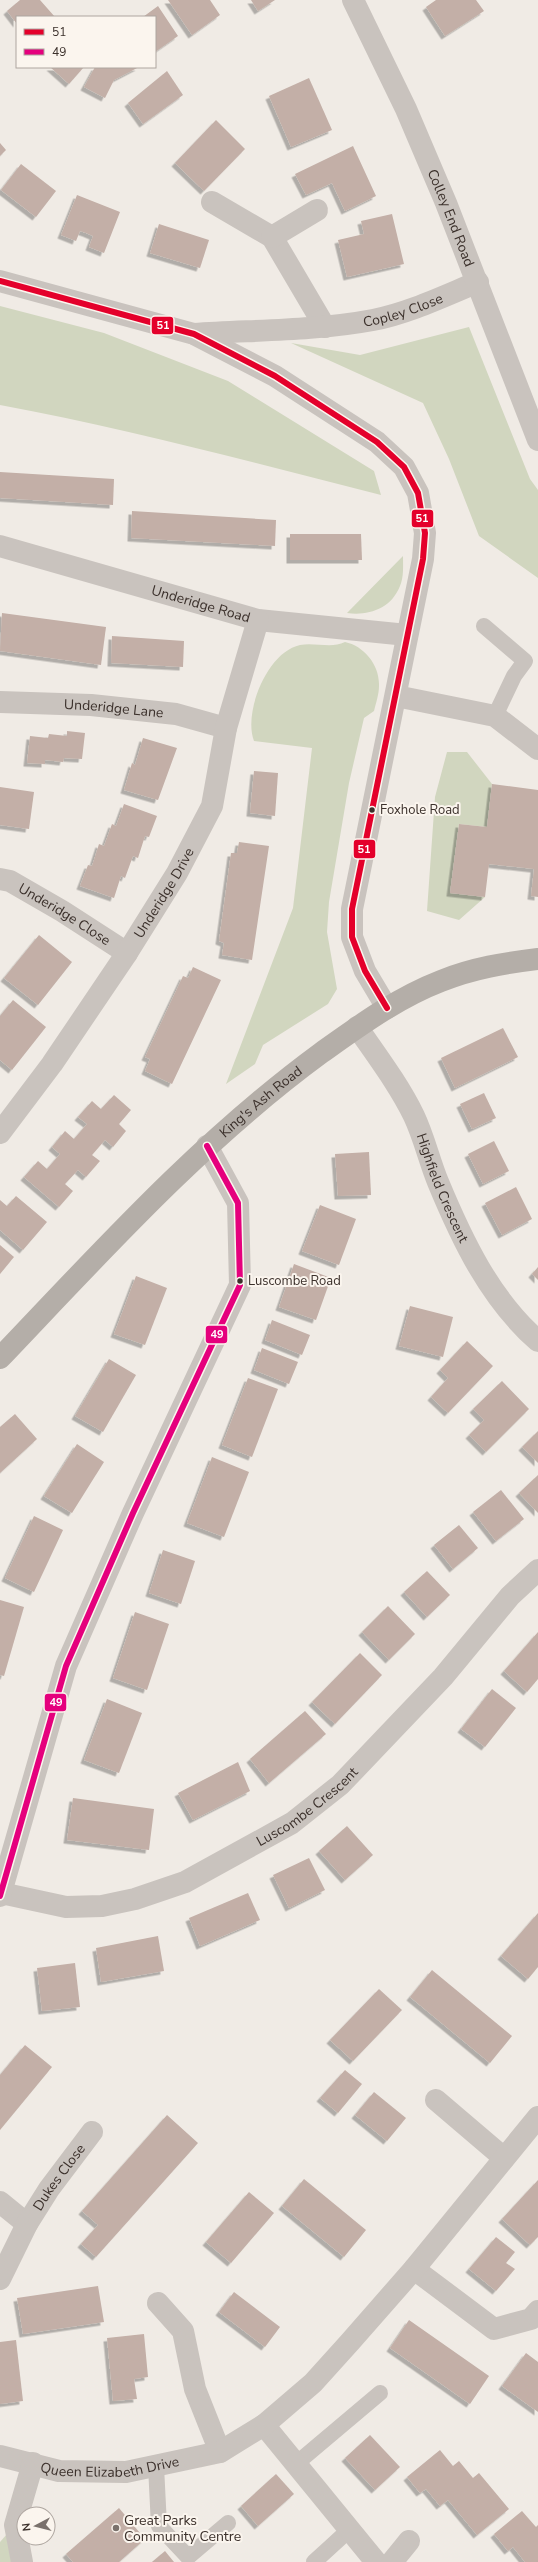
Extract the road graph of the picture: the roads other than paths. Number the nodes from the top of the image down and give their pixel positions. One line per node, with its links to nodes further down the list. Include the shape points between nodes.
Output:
1 (353, 0): 6 (street, Colley End Road, via 406,109)
2 (212, 202): 4 (street)
3 (317, 210): 4 (street)
4 (272, 237): 7 (street)
5 (0, 281): 8 (street)
6 (478, 282): 7 (street, Copley Close, via 429,303 374,320); 9 (street, Colley End Road)
7 (325, 327): 8 (street, Copley Close)
8 (194, 334): 13 (street, via 275,376 376,442 404,468 418,493 425,534 423,559)
9 (538, 440)
10 (0, 546): 11 (street, Underidge Road)
11 (258, 620): 13 (street, Underidge Road); 17 (street, Underidge Drive)
12 (484, 626): 16 (lane, via 525,661 514,676)
13 (408, 635): 14 (street)
14 (396, 696): 16 (street); 22 (street, via 352,909 352,937 365,971)
15 (0, 702): 17 (street, Underidge Lane, via 91,705 176,714)
16 (495, 716): 18 (street)
17 (226, 728): 20 (street, Underidge Drive, via 212,806 177,873)
18 (538, 749)
19 (0, 879): 20 (street, Underidge Close, via 10,881 62,910)
20 (127, 953): 24 (street, Underidge Drive, via 52,1064)
21 (538, 959): 22 (highway, King's Ash Road, via 484,966 441,981)
22 (387, 1008): 23 (highway, King's Ash Road)
23 (357, 1027): 25 (highway, King's Ash Road, via 274,1087); 26 (street, Highfield Crescent, via 384,1065 414,1116 438,1181 478,1268 517,1323)
24 (0, 1133)
25 (207, 1146): 27 (highway, King's Ash Road); 29 (street, via 238,1203 240,1285 133,1513 66,1666)
26 (538, 1341)
27 (0, 1358)
28 (538, 1570): 29 (street, Luscombe Crescent, via 510,1596 443,1677 340,1785 292,1823 186,1882 135,1899 102,1906 66,1907)
29 (0, 1894)
30 (436, 2100): 33 (street)
31 (538, 2117): 33 (street, Queen Elizabeth Drive)
32 (92, 2132): 35 (street, Dukes Close, via 49,2189)
33 (504, 2158): 36 (street, Queen Elizabeth Drive)
34 (0, 2202): 35 (street, Dukes Close)
35 (27, 2224): 37 (street, Dukes Close)
36 (414, 2269): 39 (street, via 494,2329 531,2319); 41 (street, Queen Elizabeth Drive, via 313,2383)
37 (0, 2279)
38 (158, 2303): 42 (street, via 183,2331 195,2389)
39 (538, 2311)
40 (380, 2393): 45 (lane)
41 (264, 2425): 42 (street, Queen Elizabeth Drive); 45 (street)
42 (220, 2452): 46 (street, Queen Elizabeth Drive)
43 (0, 2456): 44 (street, Queen Elizabeth Drive)
44 (33, 2463): 46 (street, Queen Elizabeth Drive, via 59,2471 126,2472); 48 (street)
45 (297, 2463): 49 (street)
46 (156, 2466): 47 (lane, via 159,2526 188,2557)
47 (228, 2522)
48 (7, 2527): 51 (street)
49 (349, 2530): 52 (lane); 53 (street)
50 (409, 2541): 54 (street)
51 (22, 2562)
52 (314, 2562)
53 (376, 2562)
54 (392, 2562)

